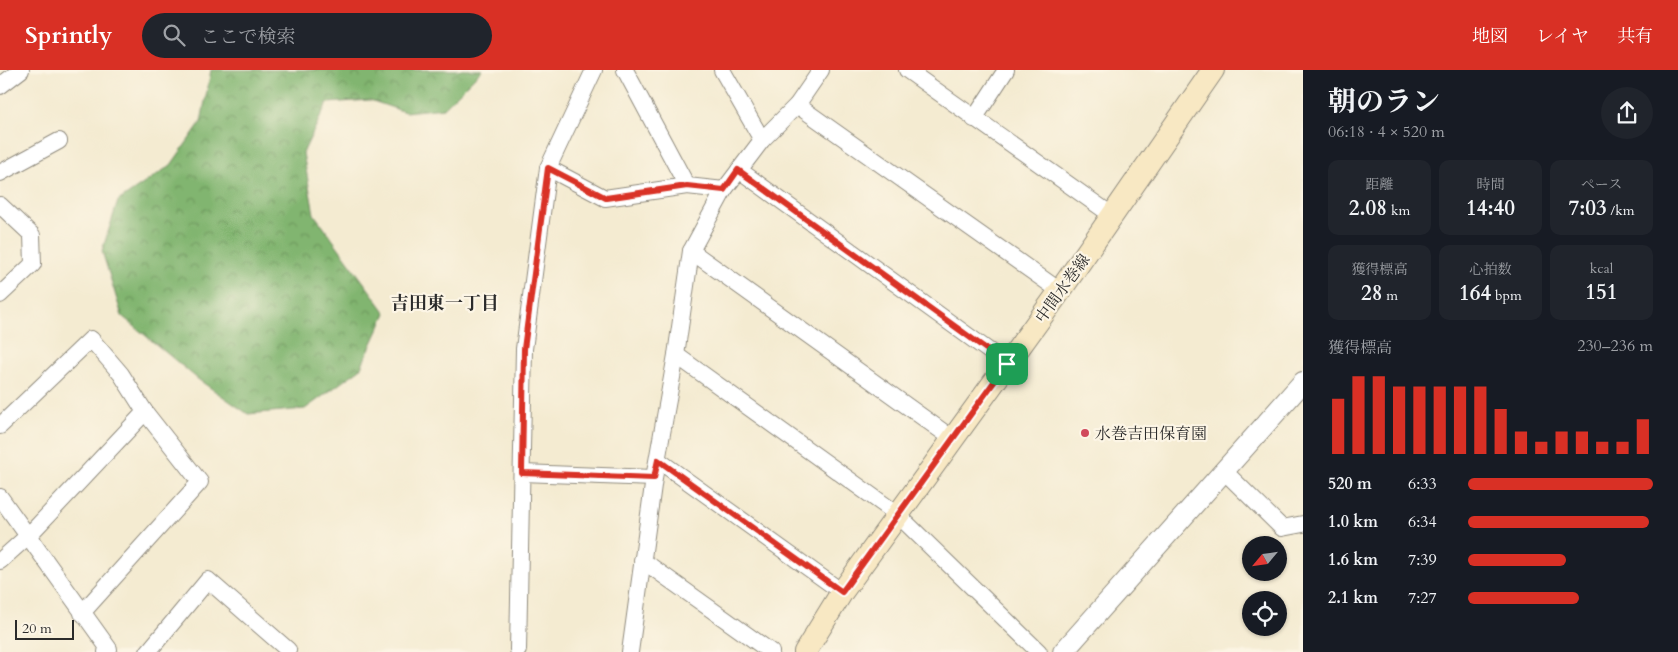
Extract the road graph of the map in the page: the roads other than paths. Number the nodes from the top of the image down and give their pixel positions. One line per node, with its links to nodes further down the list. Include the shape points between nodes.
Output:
1 (21, 70): 9 (street)
2 (594, 70): 14 (street)
3 (625, 70): 17 (street)
4 (722, 70): 12 (street)
5 (821, 70): 10 (street)
6 (907, 70): 11 (street)
7 (1006, 70): 11 (street)
8 (1213, 70): 20 (main road, 中間水巻線)
9 (0, 86)
10 (797, 105): 12 (street); 22 (street)
11 (974, 119): 20 (street)
12 (762, 140): 15 (street)
13 (59, 141): 16 (street)
14 (548, 168): 17 (street, via 606,198); 32 (street, via 524,349)
15 (738, 170): 18 (street); 25 (street)
16 (0, 173)
17 (687, 186): 18 (street)
18 (724, 190): 21 (street)
19 (0, 205): 23 (street, via 32,236 32,264)
20 (1113, 216): 22 (main road, 中間水巻線)
21 (691, 251): 24 (street); 29 (street)
22 (1060, 291): 25 (main road, 中間水巻線)
23 (0, 295)
24 (676, 355): 30 (street); 35 (street)
25 (1007, 364): 29 (main road, 中間水巻線)
26 (1303, 382): 31 (street)
27 (145, 412): 28 (street, via 121,374 91,339); 37 (street); 41 (street, via 200,482)
28 (0, 426)
29 (953, 439): 35 (main road, 中間水巻線)
30 (658, 460): 33 (street); 40 (street)
31 (1224, 471): 36 (street, via 1282,528); 50 (street)
32 (522, 473): 33 (street); 42 (street)
33 (654, 478): 38 (street)
34 (0, 497): 37 (street)
35 (897, 514): 40 (main road, 中間水巻線); 49 (street)
36 (1303, 524)
37 (29, 535): 39 (street); 41 (street)
38 (642, 560): 46 (street); 47 (street)
39 (0, 561)
40 (842, 592): 48 (main road, 中間水巻線)
41 (82, 613): 43 (street, via 108,649)
42 (518, 650)
43 (106, 652)
44 (148, 652): 45 (street, via 208,580)
45 (287, 652)
46 (630, 652)
47 (772, 652)
48 (805, 652)
49 (1039, 652)
50 (1062, 652)

